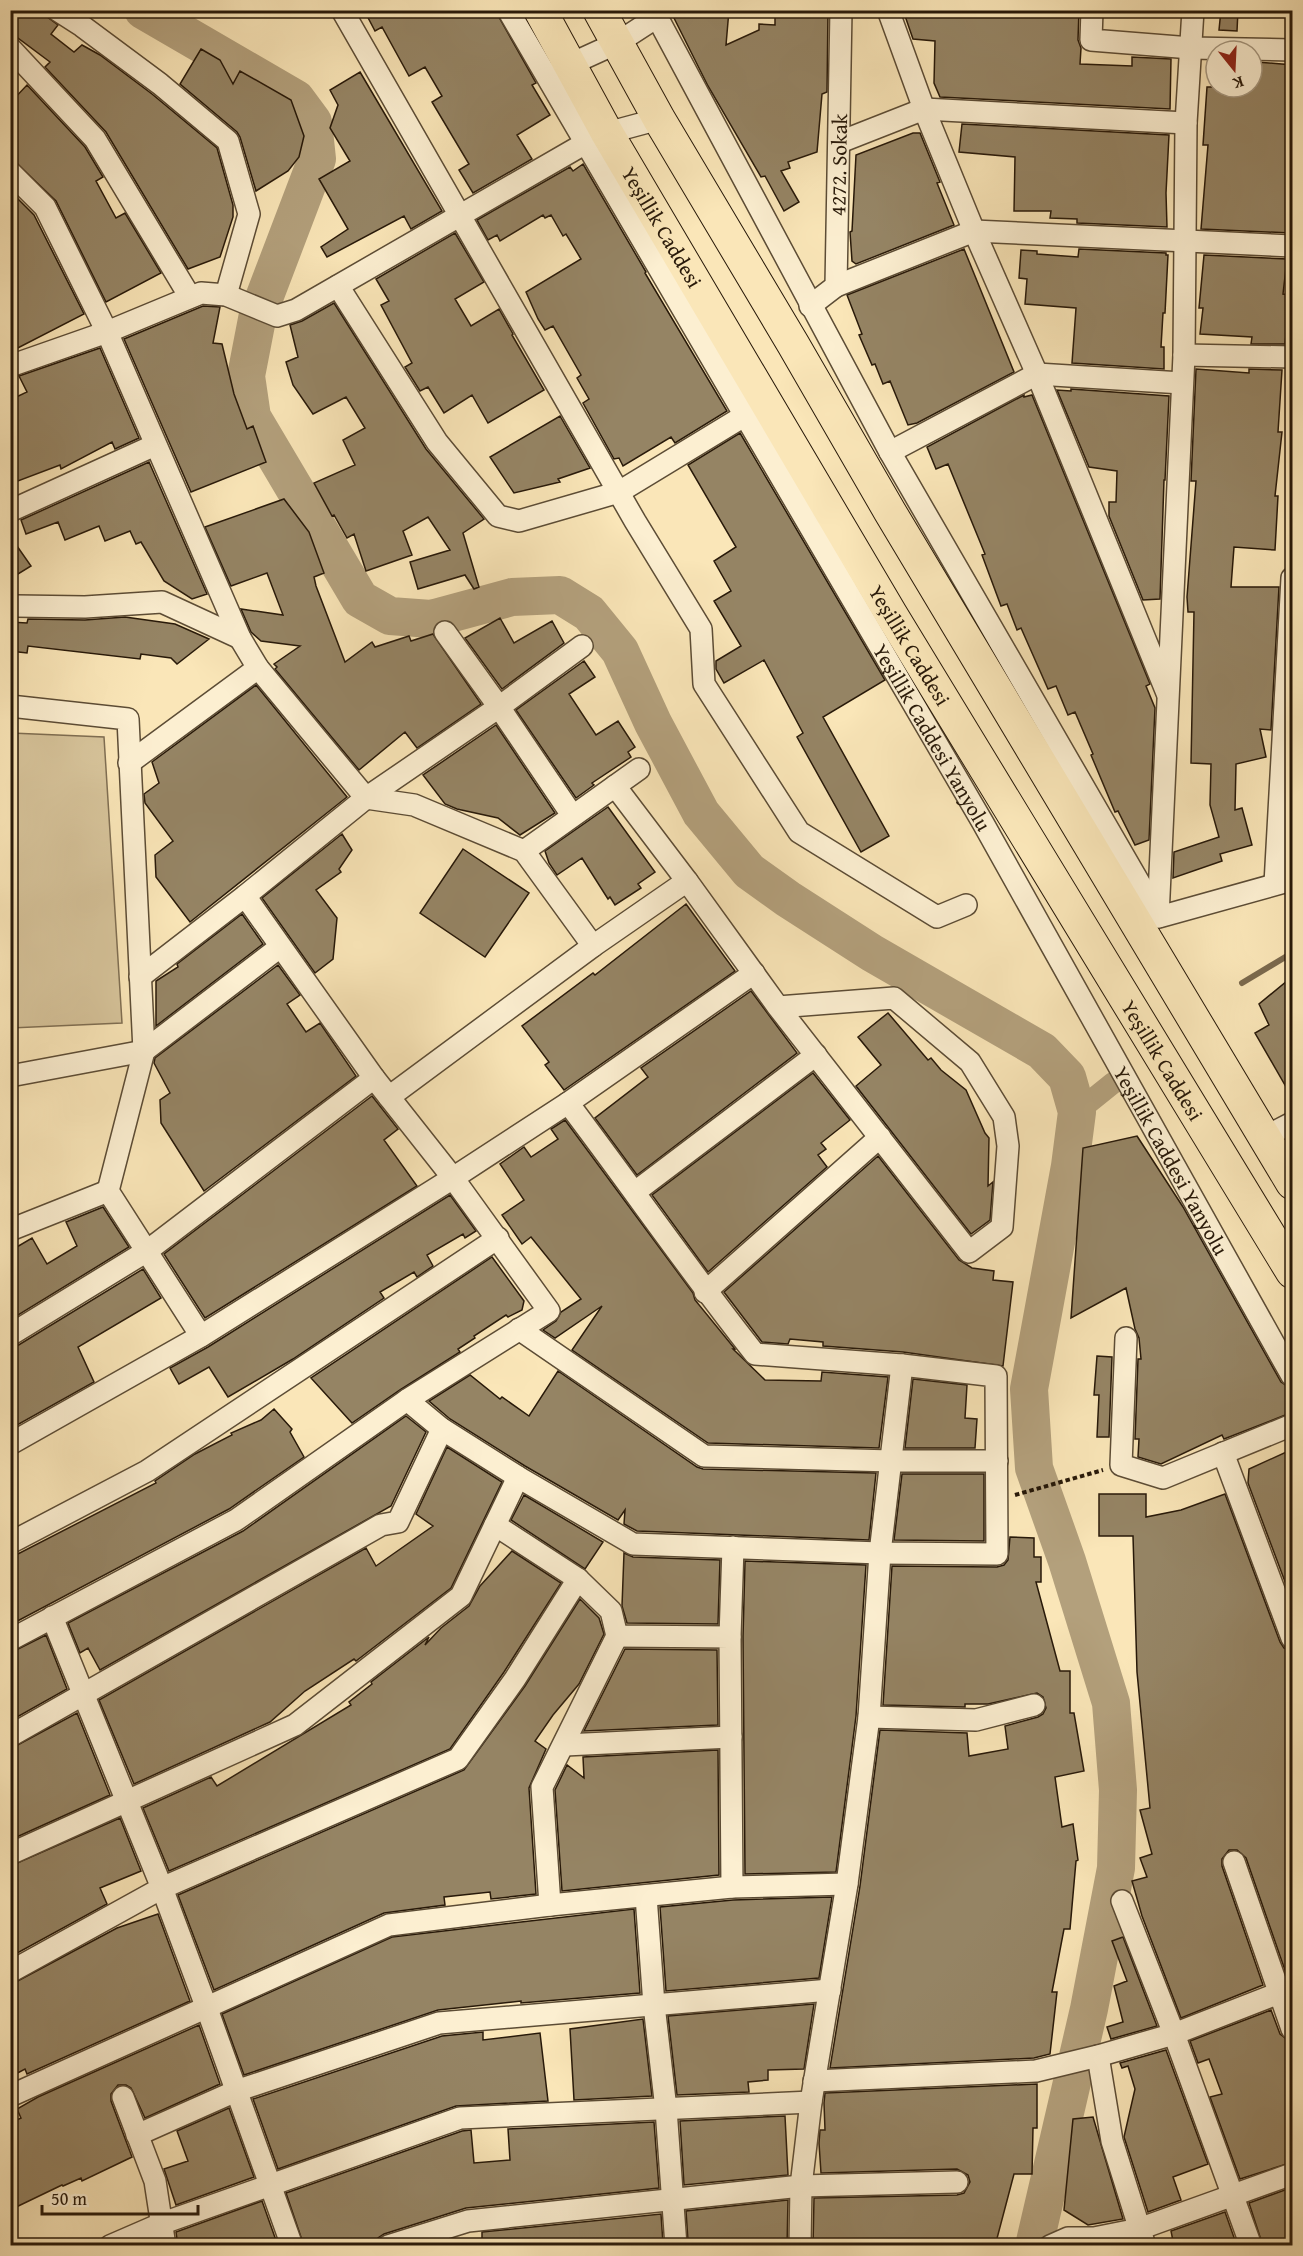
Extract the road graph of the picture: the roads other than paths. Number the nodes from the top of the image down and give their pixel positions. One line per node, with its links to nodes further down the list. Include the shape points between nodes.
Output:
1 (57, 10): 29 (street, via 160,84 228,141 249,214)
2 (342, 10): 22 (street)
3 (508, 10): 15 (street)
4 (540, 10): 15 (highway, Yeşillik Caddesi)
5 (599, 10): 11 (highway)
6 (841, 10): 20 (street, 4272. Sokak)
7 (888, 10): 16 (street)
8 (1092, 10): 13 (street, via 1091,40)
9 (1193, 10): 13 (street)
10 (657, 14): 11 (street); 30 (street)
11 (617, 43): 15 (street); 17 (highway)
12 (10, 48): 28 (street, via 95,139)
13 (1191, 48): 14 (street); 18 (street)
14 (1293, 50)
15 (558, 70): 19 (highway, Yeşillik Caddesi)
16 (924, 109): 18 (street); 20 (street); 23 (street)
17 (659, 119): 19 (street); 61 (highway, via 980,659)
18 (1186, 123): 24 (street)
19 (596, 138): 22 (street); 37 (street, Yeşillik Caddesi Yanyolu); 83 (highway, Yeşillik Caddesi)
20 (840, 142): 27 (street, 4272. Sokak)
21 (10, 172): 31 (street, via 45,207)
22 (461, 216): 26 (street); 40 (street)
23 (974, 231): 24 (street); 27 (street); 35 (street)
24 (1185, 240): 25 (street); 32 (street)
25 (1293, 246)
26 (338, 286): 29 (street, via 296,310 277,316); 40 (street, via 438,442 498,516 519,521)
27 (836, 286): 30 (street)
28 (190, 297): 29 (street, via 201,293); 31 (street)
29 (230, 297)
30 (810, 306): 39 (street)
31 (106, 332): 34 (street); 38 (street)
32 (1184, 355): 33 (street); 36 (street)
33 (1293, 357)
34 (10, 366)
35 (1037, 374): 36 (street); 39 (street); 48 (street)
36 (1182, 383): 48 (street)
37 (744, 416): 40 (street); 90 (street, Yeşillik Caddesi Yanyolu, via 983,824)
38 (155, 445): 41 (street); 45 (street)
39 (890, 452): 61 (street)
40 (619, 492): 60 (street, via 701,629 704,684 799,832 937,916)
41 (10, 511)
42 (1293, 578): 58 (street)
43 (16, 606): 45 (street, via 162,602)
44 (445, 632): 50 (street)
45 (240, 638): 47 (street)
46 (582, 646): 50 (street)
47 (258, 668): 51 (street); 54 (street)
48 (1170, 699): 61 (street)
49 (10, 706): 51 (street, via 128,719)
50 (500, 707): 54 (street); 55 (street)
51 (129, 763): 65 (street)
52 (639, 769): 53 (street)
53 (615, 786): 55 (street); 57 (street)
54 (366, 798): 56 (street, via 414,806); 59 (street)
55 (572, 815): 56 (street)
56 (524, 850): 62 (street)
57 (687, 881): 62 (street); 64 (street)
58 (1284, 882): 61 (street)
59 (245, 896): 63 (street); 65 (street)
60 (966, 905)
61 (1150, 923): 75 (highway)
62 (593, 946): 71 (street)
63 (280, 947): 67 (street); 70 (street)
64 (754, 973): 66 (street); 72 (street)
65 (140, 977): 67 (street)
66 (778, 1007): 68 (street); 74 (street, via 894,998 970,1062 1004,1117 1008,1146 1002,1227 969,1252)
67 (144, 1051): 69 (street); 78 (street)
68 (816, 1055): 74 (street); 79 (street)
69 (10, 1076)
70 (374, 1078): 71 (street); 82 (street)
71 (389, 1097): 76 (street)
72 (568, 1102): 76 (street); 79 (street)
73 (1293, 1124): 75 (street)
74 (880, 1137): 84 (street)
75 (1265, 1137): 77 (highway)
76 (453, 1178): 81 (street); 87 (street)
77 (1293, 1182)
78 (108, 1191): 80 (street); 82 (street)
79 (635, 1192): 84 (street)
80 (10, 1230)
81 (498, 1238): 85 (street, via 549,1311); 100 (street, via 147,1471)
82 (147, 1251): 86 (street); 87 (street)
83 (1293, 1272)
84 (705, 1292): 89 (street, via 755,1354)
85 (519, 1329): 91 (street); 96 (street, via 704,1456)
86 (10, 1335)
87 (201, 1336): 94 (street)
88 (1126, 1338): 95 (street, via 1121,1465 1163,1478)
89 (902, 1365): 96 (street); 97 (street, via 996,1376)
90 (1293, 1376)
91 (407, 1400): 93 (street); 104 (street, via 236,1520)
92 (1293, 1425): 95 (street)
93 (442, 1429): 98 (street); 109 (street, via 398,1522 381,1525)
94 (10, 1444)
95 (1222, 1454): 107 (street)
96 (892, 1461): 97 (street); 102 (street)
97 (997, 1461): 102 (street, via 997,1554)
98 (518, 1477): 99 (street); 101 (street, via 633,1544)
99 (495, 1525): 103 (street); 115 (street, via 461,1596 295,1725)
100 (10, 1544)
101 (733, 1547): 102 (street); 106 (street)
102 (880, 1553): 111 (street)
103 (578, 1579): 105 (street, via 611,1611); 120 (street, via 458,1759)
104 (52, 1617): 108 (street); 109 (street)
105 (617, 1636): 106 (street); 114 (street)
106 (730, 1637): 113 (street)
107 (1293, 1638)
108 (10, 1640)
109 (84, 1694): 112 (street); 115 (street)
110 (1034, 1705): 111 (street, via 976,1720)
111 (869, 1717): 118 (street)
112 (10, 1736)
113 (731, 1737): 114 (street); 119 (street)
114 (565, 1745): 123 (street, via 542,1787)
115 (126, 1801): 116 (street); 120 (street)
116 (10, 1854)
117 (1234, 1862): 126 (street)
118 (847, 1884): 119 (street); 125 (street)
119 (732, 1887): 121 (street)
120 (162, 1888): 124 (street); 128 (street)
121 (646, 1896): 123 (street); 127 (street)
122 (1122, 1901): 130 (street)
123 (550, 1905): 128 (street, via 389,1924)
124 (10, 1972)
125 (830, 1990): 127 (street); 132 (street)
126 (1286, 1990): 129 (street); 130 (street)
127 (654, 2005): 133 (street, via 439,2023); 137 (street)
128 (206, 2006): 133 (street); 134 (street)
129 (1293, 2029)
130 (1174, 2034): 131 (street); 143 (street)
131 (1098, 2056): 132 (street, via 1036,2071); 146 (street, via 1112,2141)
132 (814, 2081): 136 (street)
133 (236, 2091): 138 (street); 141 (street)
134 (10, 2096)
135 (123, 2097): 138 (street)
136 (811, 2102): 137 (street); 142 (street)
137 (666, 2109): 141 (street, via 460,2118); 144 (street)
138 (137, 2136): 145 (street, via 155,2181)
139 (1293, 2174): 143 (street)
140 (957, 2182): 142 (street)
141 (269, 2184): 145 (street); 149 (street)
142 (801, 2186): 144 (street); 152 (street)
143 (1232, 2194): 146 (street); 154 (street)
144 (672, 2200): 150 (street, via 468,2222); 151 (street)
145 (163, 2223): 147 (street); 148 (street)
146 (1142, 2237): 153 (street, via 1068,2238)
147 (110, 2246)
148 (165, 2246)
149 (292, 2246)
150 (388, 2246)
151 (676, 2246)
152 (800, 2246)
153 (1050, 2246)
154 (1251, 2246)

